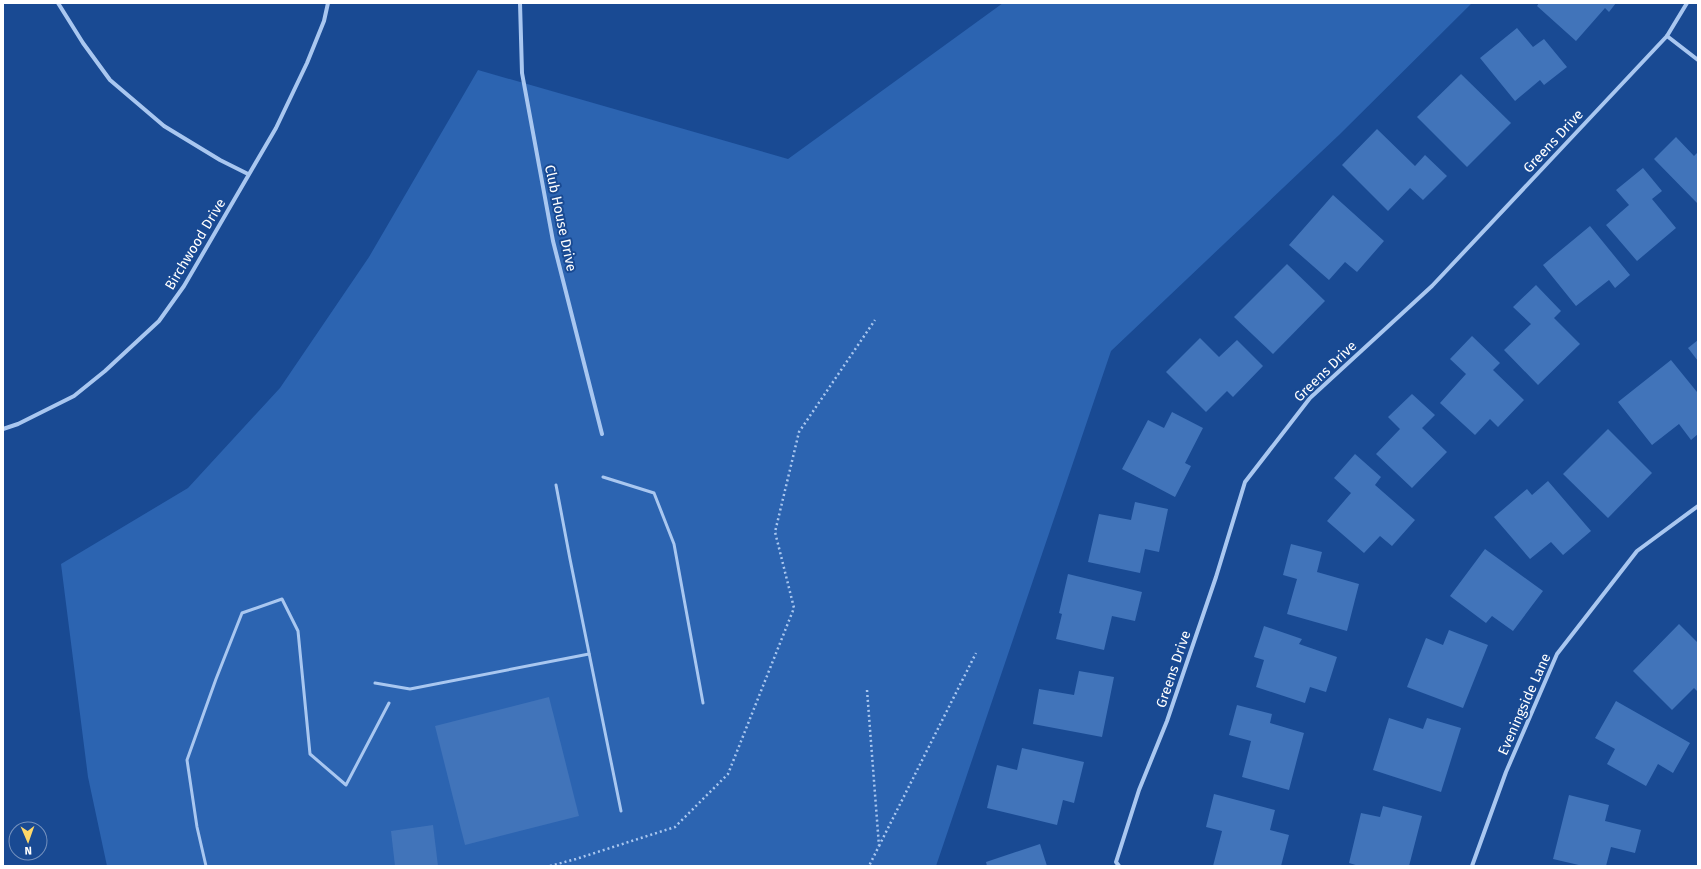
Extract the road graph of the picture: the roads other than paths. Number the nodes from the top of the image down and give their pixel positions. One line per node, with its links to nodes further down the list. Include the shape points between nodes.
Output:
1 (58, 3): 7 (street, via 110,80 164,126)
2 (328, 3): 7 (street, Birchwood Drive, via 324,21 307,63 276,128)
3 (520, 3): 9 (street, Club House Drive, via 522,73 553,241)
4 (1687, 3): 5 (street, Greens Drive)
5 (1667, 36): 6 (street); 19 (street, Greens Drive, via 1432,286 1310,398 1245,482 1167,721 1137,797 1116,862)
6 (1698, 60)
7 (248, 174): 8 (street, Birchwood Drive, via 184,286 159,321 74,396)
8 (3, 429)
9 (602, 434)
10 (603, 477): 16 (lane, via 654,493 674,544)
11 (556, 485): 13 (lane)
12 (1698, 506): 20 (street, Eveningside Lane, via 1637,551 1557,654 1506,772)
13 (589, 654): 14 (lane, via 410,689); 17 (lane)
14 (375, 683)
15 (389, 703): 18 (lane, via 346,785 310,754 298,631 282,599 242,613 187,760)
16 (703, 703)
17 (622, 811)
18 (206, 866)
19 (1119, 866)
20 (1472, 866)

